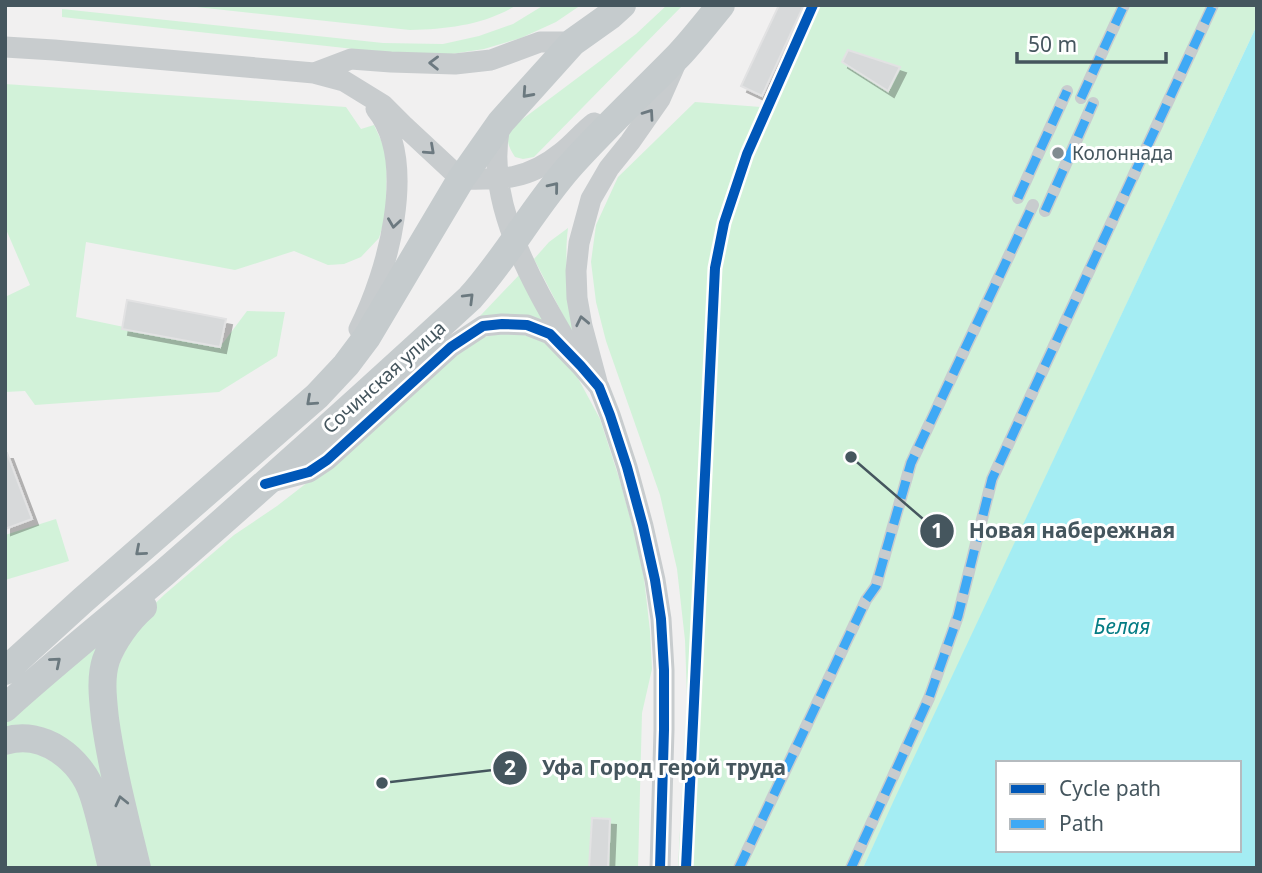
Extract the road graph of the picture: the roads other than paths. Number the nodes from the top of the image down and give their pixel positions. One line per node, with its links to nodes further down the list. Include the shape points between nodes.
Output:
1 (622, 5): 5 (main road, Сочинская улица)
2 (720, 5): 7 (main road, Сочинская улица)
3 (1124, 5): 9 (street)
4 (1213, 5): 29 (street, via 992,479 958,616 929,698)
5 (573, 42): 8 (street, one-way to 8, via 540,42 491,60 455,64 351,59); 11 (main road, Сочинская улица, one-way to 11)
6 (5, 47): 8 (street)
7 (682, 52): 10 (main road, Сочинская улица); 19 (street, one-way to 7, via 577,298 579,243 591,199 660,99)
8 (314, 73): 13 (street, one-way to 13, via 344,81 383,105); 17 (street, one-way to 17, via 378,111 390,133 396,168 391,242)
9 (1092, 103): 15 (street, via 1049,213); 15 (street, via 1063,90 1015,197)
10 (631, 104): 12 (street, via 610,110); 16 (main road, Сочинская улица, one-way to 10, via 537,208)
11 (498, 133): 12 (street, via 501,158 511,167); 13 (main road, Сочинская улица); 14 (street)
12 (533, 171): 14 (street)
13 (461, 179): 14 (street); 16 (street, via 482,185); 17 (main road, Сочинская улица)
14 (498, 180): 16 (street)
15 (1033, 205): 28 (street, via 911,463 876,586)
16 (510, 229): 18 (street); 20 (main road, Сочинская улица, one-way to 16, via 470,299 488,279)
17 (346, 365): 22 (main road, Сочинская улица, one-way to 22, via 317,396)
18 (582, 366): 19 (street); 20 (street, via 550,334 527,325 483,326 451,347 327,460 309,472)
19 (599, 387): 27 (street, via 643,526 661,619)
20 (265, 484): 21 (main road, Сочинская улица)
21 (215, 528): 23 (main road, Сочинская улица, one-way to 21); 26 (main road, one-way to 21, via 107,736 105,661 136,613 195,559)
22 (5, 671)
23 (5, 708)
24 (5, 741): 25 (main road, via 29,737 52,744 76,764 93,792)
25 (112, 868)
26 (137, 868)
27 (660, 868)
28 (739, 868)
29 (851, 868)

